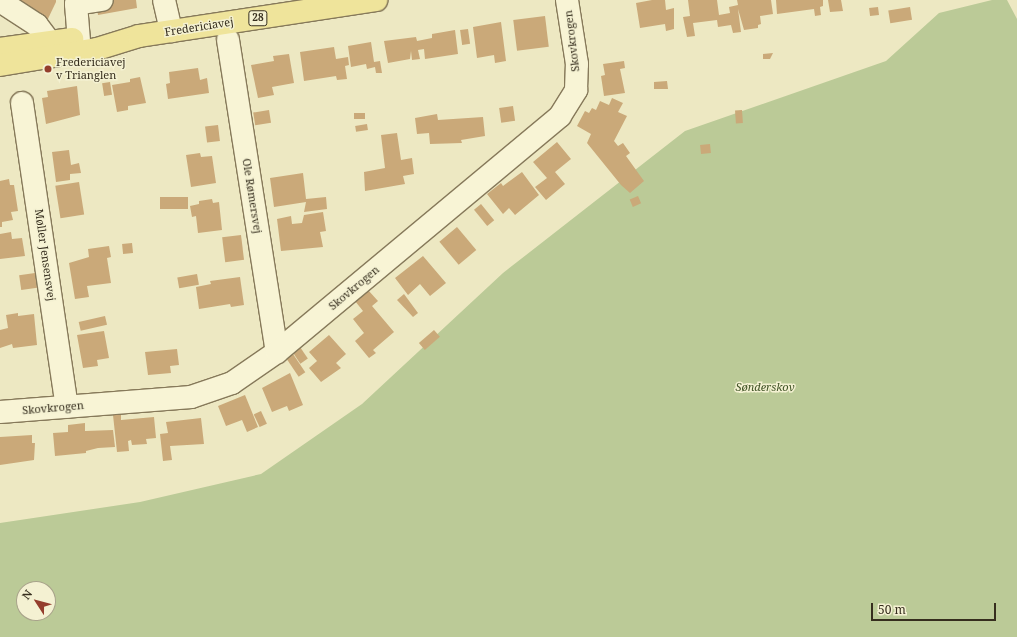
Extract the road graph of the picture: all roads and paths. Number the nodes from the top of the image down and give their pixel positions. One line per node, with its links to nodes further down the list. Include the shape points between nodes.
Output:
1 (102, 0): 9 (street, via 76,4)
2 (164, 0): 6 (street)
3 (376, 0): 6 (main road, Fredericiavej / 28)
4 (567, 0): 13 (street, Skovkrogen, via 576,64 576,90 560,116)
5 (0, 1): 8 (street, via 37,25)
6 (171, 31): 9 (main road, Fredericiavej / 28)
7 (228, 40): 13 (street, Ole Rømersvej)
8 (50, 42): 9 (main road, Fredericiavej / 28); 10 (main road, Fredericiavej / 28)
9 (79, 45): 11 (main road, Fredericiavej / 28)
10 (0, 49)
11 (0, 65)
12 (22, 103): 14 (street, Møller Jensensvej)
13 (277, 352): 14 (street, Skovkrogen, via 232,383 191,397)
14 (67, 407): 15 (street, Skovkrogen)
15 (0, 412)

